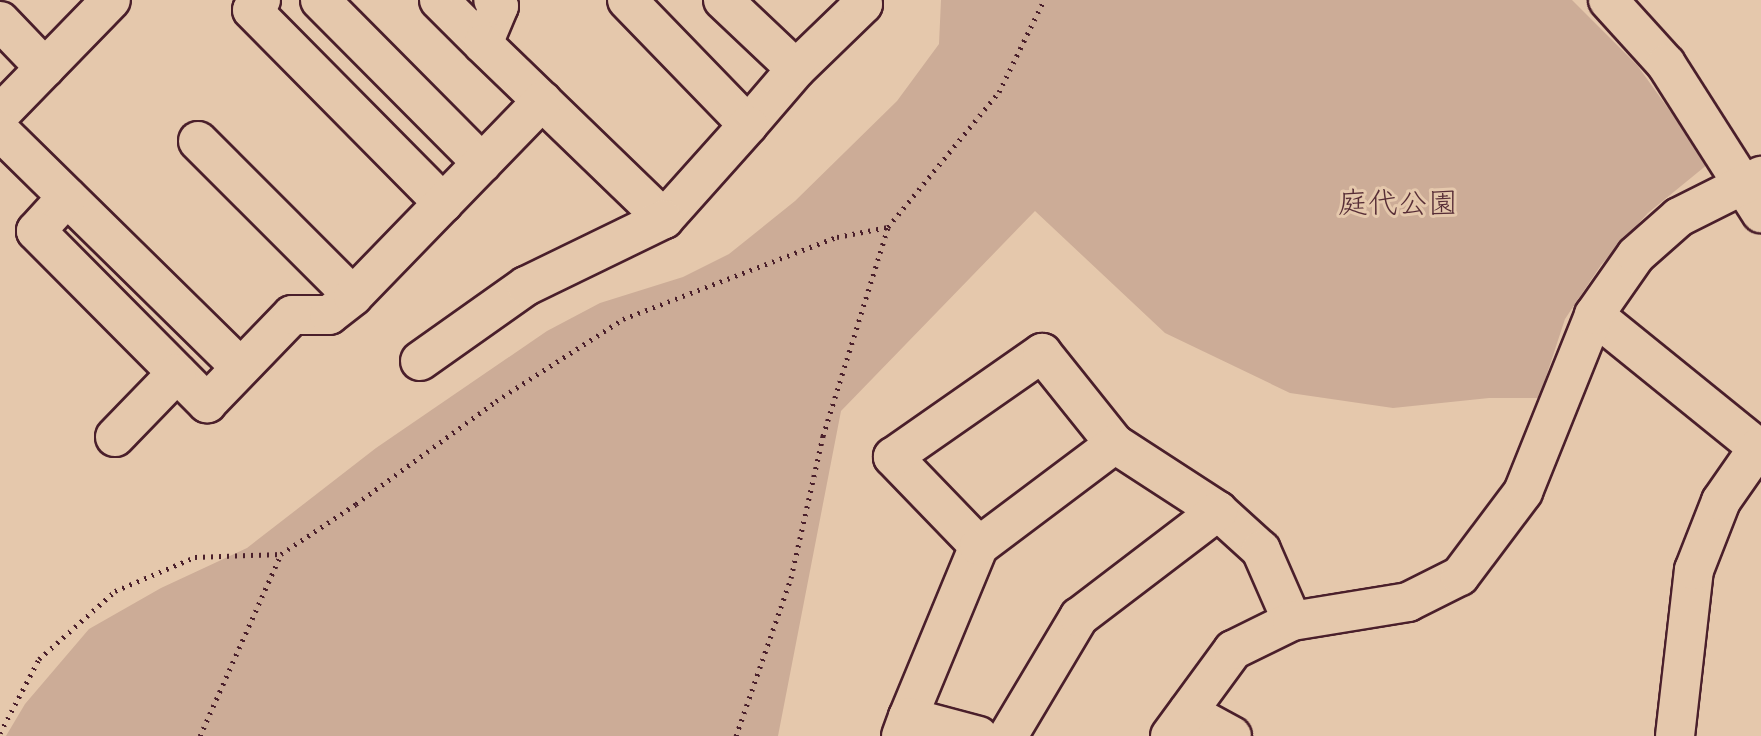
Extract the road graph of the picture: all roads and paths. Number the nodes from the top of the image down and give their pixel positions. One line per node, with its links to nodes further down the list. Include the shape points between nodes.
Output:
1 (111, 0): 13 (street)
2 (261, 0): 23 (street, via 252,10)
3 (320, 0): 20 (street)
4 (439, 0): 12 (street)
5 (493, 0): 12 (street, via 499,6)
6 (627, 0): 17 (street)
7 (723, 0): 14 (street)
8 (859, 0): 14 (street, via 863,4)
9 (1044, 0): 25 (path, via 999,92)
10 (1608, 0): 21 (street, via 1666,64)
11 (0, 21): 13 (street)
12 (483, 44): 15 (street)
13 (45, 68): 16 (street)
14 (796, 69): 17 (street)
15 (542, 101): 20 (street); 24 (street)
16 (0, 114)
17 (748, 125): 24 (street)
18 (0, 131): 22 (street)
19 (198, 141): 26 (street)
20 (482, 163): 23 (street)
21 (1755, 192): 27 (street, via 1679,217 1636,255)
22 (67, 197): 29 (street); 30 (street, via 36,231)
23 (443, 203): 26 (street)
24 (664, 219): 28 (street, via 526,286)
25 (888, 227): 36 (path, via 837,237 623,319 496,401); 42 (path, via 823,436 791,578)
26 (353, 296): 29 (street, via 329,315 292,315)
27 (1594, 315): 33 (street); 37 (street, via 1523,492 1460,576 1408,602)
28 (420, 361)
29 (240, 367): 30 (street, via 207,403)
30 (177, 373): 31 (street)
31 (115, 437)
32 (1115, 444): 34 (street); 35 (street); 35 (street, via 1042,353 893,457)
33 (1760, 449): 46 (street, via 1721,501 1694,570)
34 (1218, 511): 37 (street, via 1261,550); 44 (street, via 1079,617)
35 (979, 546): 39 (street)
36 (281, 554): 40 (path, via 195,557 115,591 39,659); 41 (path)
37 (1292, 621): 38 (street, via 1233,650)
38 (1179, 724): 45 (street)
39 (904, 726): 43 (street)
40 (0, 733)
41 (200, 736)
42 (736, 736)
43 (979, 736)
44 (1008, 736)
45 (1232, 736)
46 (1675, 736)

